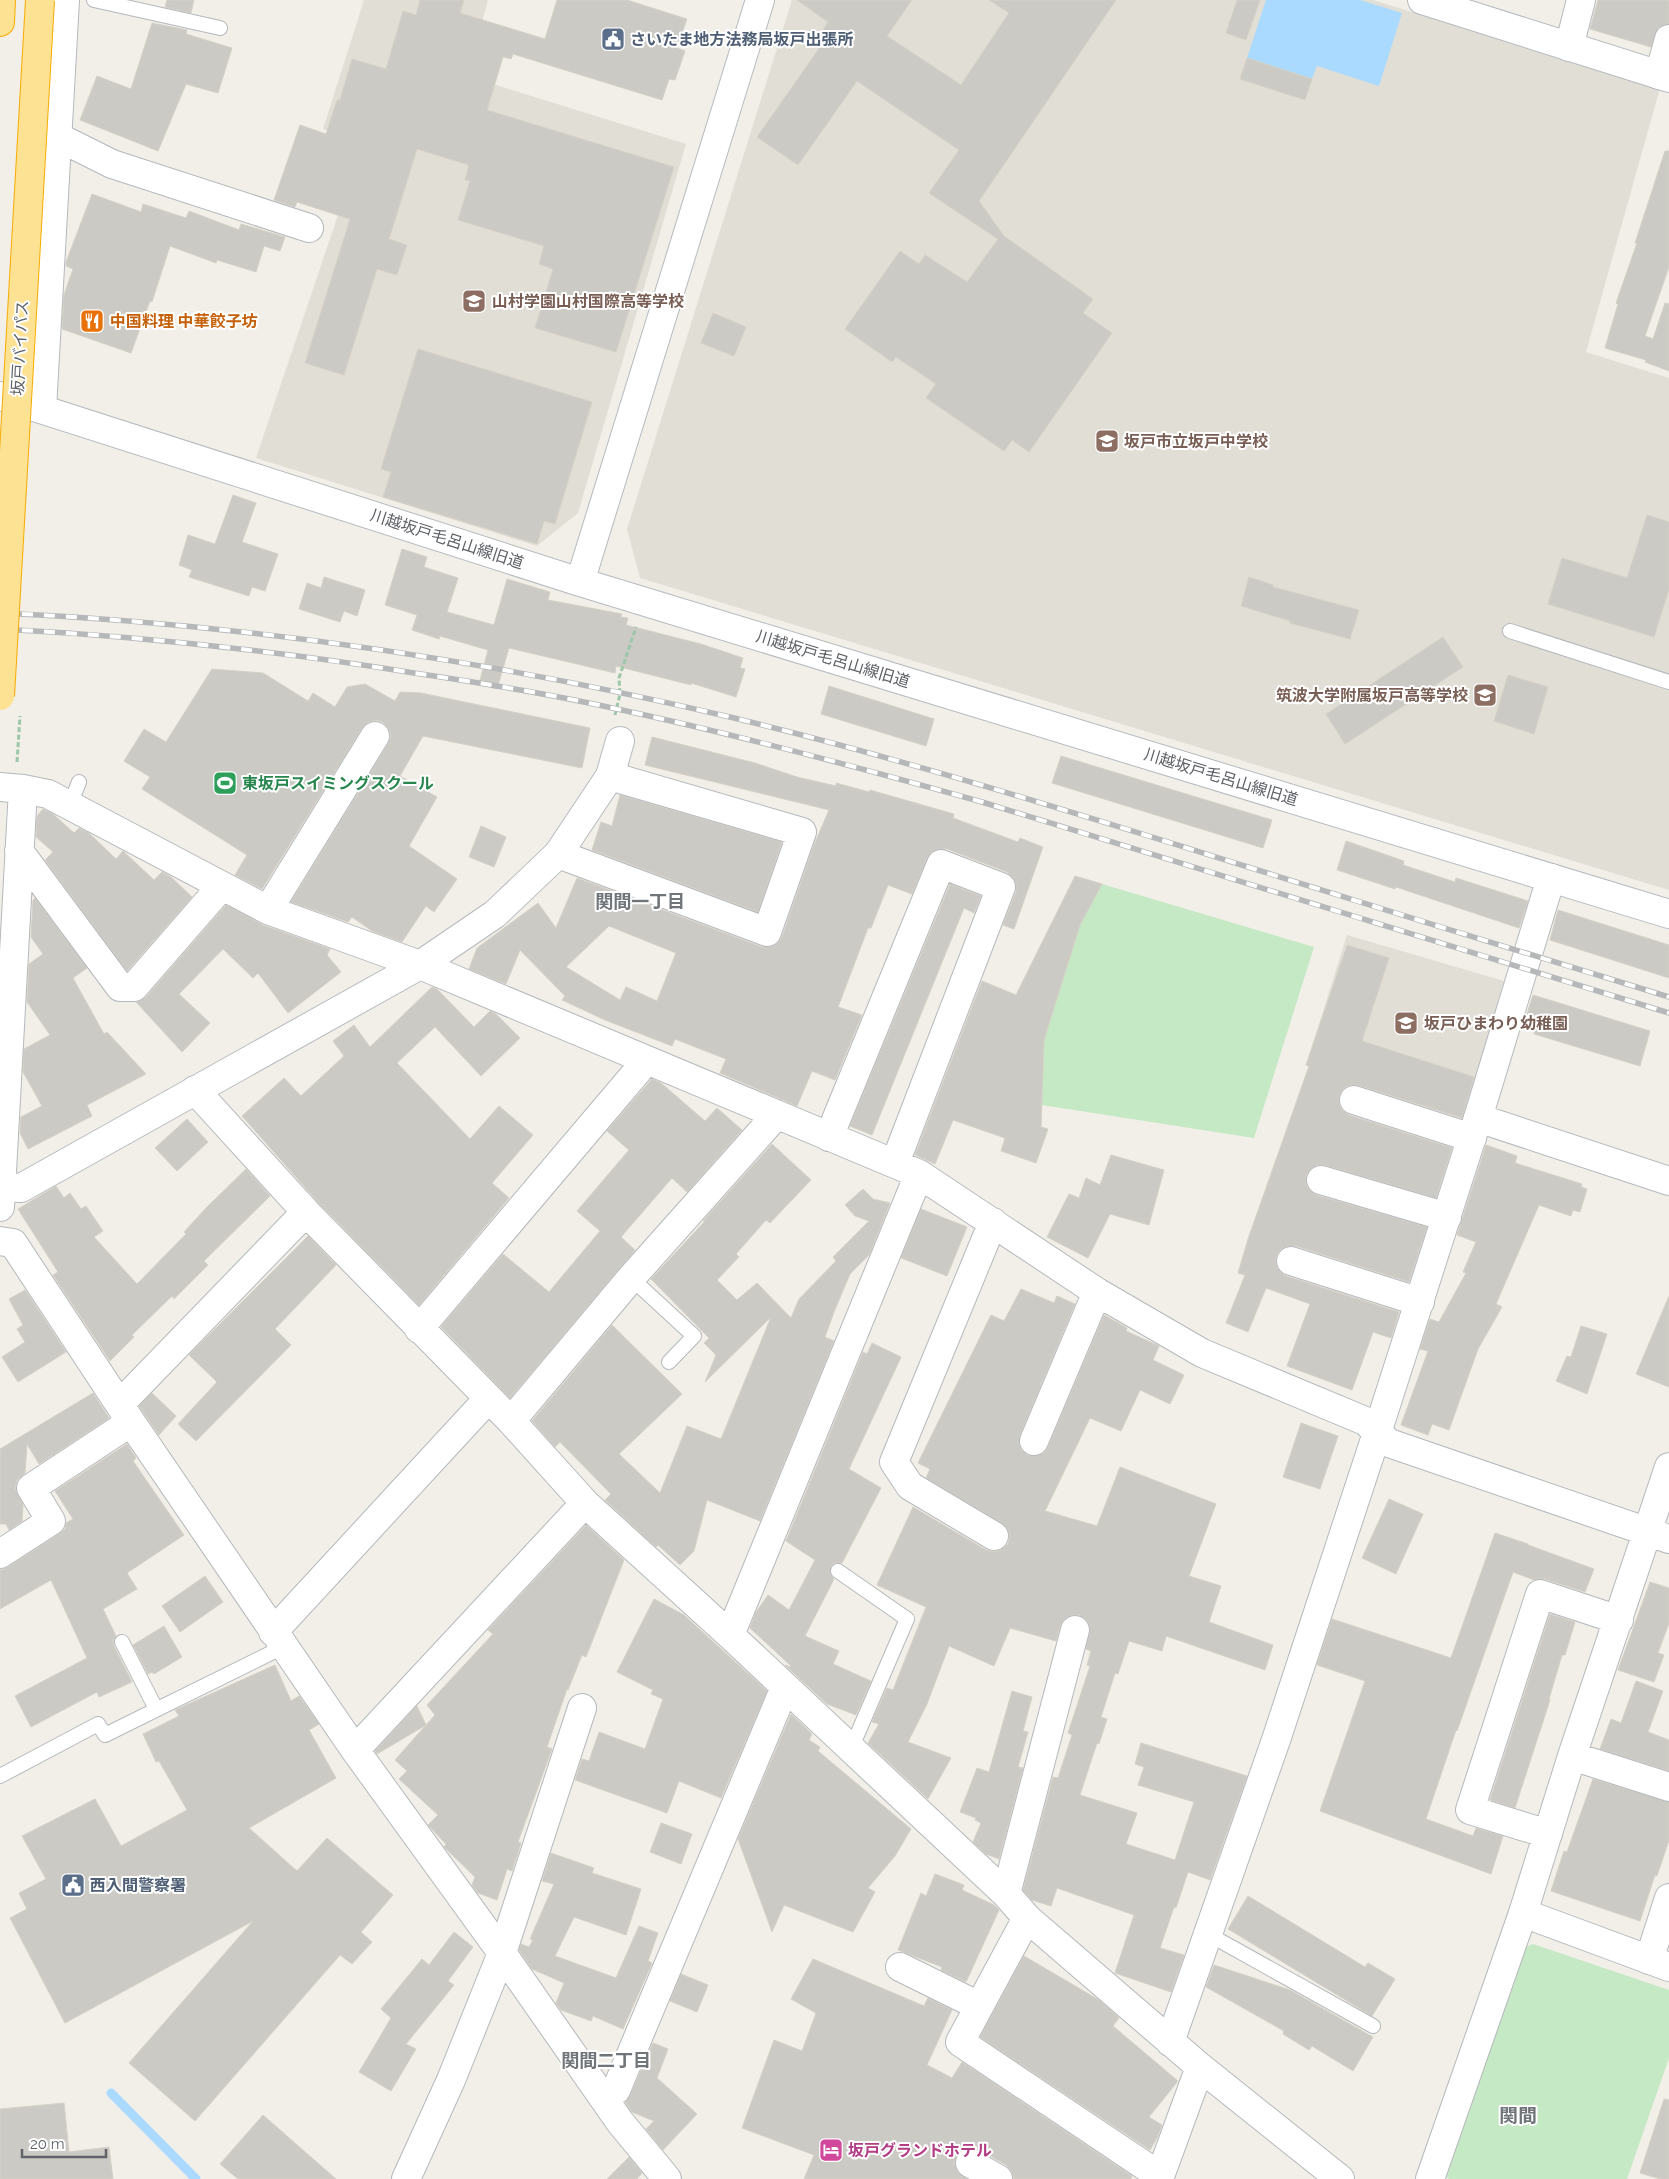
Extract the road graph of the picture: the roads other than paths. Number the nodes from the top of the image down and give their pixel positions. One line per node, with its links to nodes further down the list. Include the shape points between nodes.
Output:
1 (1, 0): 8 (highway)
2 (40, 0): 20 (highway, 坂戸バイパス, bridge)
3 (65, 0): 13 (street)
4 (94, 0): 9 (lane)
5 (760, 0): 17 (street)
6 (1581, 0): 11 (street)
7 (1437, 2): 11 (street)
8 (0, 22)
9 (220, 28)
10 (1669, 39): 12 (street)
11 (1569, 47): 12 (street)
12 (1664, 77)
13 (58, 137): 14 (street, via 112,164); 16 (street)
14 (309, 228)
15 (0, 396): 16 (street, 川越坂戸毛呂山線旧道)
16 (42, 408): 17 (street, 川越坂戸毛呂山線旧道)
17 (580, 582): 27 (street, 川越坂戸毛呂山線旧道)
18 (1510, 631): 19 (lane)
19 (1669, 682)
20 (0, 696)
21 (375, 736): 29 (street)
22 (620, 741): 23 (street)
23 (610, 776): 26 (street); 26 (street, via 802,832 767,932)
24 (13, 780): 25 (street); 28 (street, via 48,794 74,794)
25 (19, 852): 28 (street, via 120,987 134,987); 36 (street)
26 (558, 854): 31 (street, via 495,914)
27 (1551, 878): 30 (street, 川越坂戸毛呂山線旧道); 37 (street)
28 (221, 886): 29 (street)
29 (268, 910): 31 (street)
30 (1669, 914)
31 (420, 965): 32 (street); 33 (street)
32 (644, 1060): 35 (street); 51 (street)
33 (194, 1090): 42 (street); 43 (street)
34 (1354, 1100): 37 (street)
35 (774, 1113): 38 (street); 48 (street, via 771,1121)
36 (2, 1116): 42 (street)
37 (1475, 1128): 41 (street); 44 (street)
38 (829, 1137): 39 (street); 39 (street, via 941,864 1001,886)
39 (907, 1169): 45 (street); 66 (street)
40 (1321, 1180): 44 (street)
41 (1669, 1181)
42 (1, 1197)
43 (306, 1212): 51 (street); 54 (street)
44 (1447, 1217): 50 (street)
45 (993, 1222): 49 (street); 60 (street, via 894,1462 910,1486)
46 (0, 1241): 54 (street, via 14,1244)
47 (1292, 1261): 50 (street)
48 (631, 1278): 52 (lane, via 694,1336); 55 (street)
49 (1097, 1292): 56 (street, via 1202,1353 1365,1421); 57 (street)
50 (1420, 1302): 56 (street)
51 (419, 1329): 53 (street)
52 (669, 1362)
53 (488, 1399): 55 (street); 67 (street)
54 (125, 1413): 62 (street, via 31,1488 51,1521); 67 (street)
55 (511, 1421): 59 (street)
56 (1377, 1432): 61 (street, via 1389,1443); 82 (street, via 1276,1740)
57 (1034, 1441)
58 (1669, 1467): 61 (street)
59 (586, 1503): 66 (street); 73 (street)
60 (994, 1536)
61 (1659, 1536): 64 (street)
62 (0, 1554)
63 (838, 1571): 72 (lane, via 907,1620)
64 (1619, 1620): 74 (street); 77 (street, via 1540,1594 1470,1810)
65 (1075, 1630): 78 (street)
66 (730, 1635): 69 (street)
67 (278, 1640): 71 (lane); 73 (street)
68 (122, 1642): 71 (lane)
69 (785, 1687): 72 (street); 90 (street, via 616,2090)
70 (582, 1708): 83 (street)
71 (156, 1709): 75 (lane, via 106,1735 98,1724)
72 (851, 1749): 78 (street)
73 (355, 1750): 83 (street)
74 (1572, 1756): 76 (street); 77 (street)
75 (0, 1776)
76 (1669, 1787)
77 (1548, 1834): 80 (street)
78 (1006, 1894): 81 (street)
79 (1669, 1898): 84 (street)
80 (1523, 1913): 84 (street); 97 (street)
81 (1027, 1918): 86 (street); 88 (street)
82 (1208, 1934): 87 (lane); 88 (street)
83 (502, 1953): 90 (street); 94 (street, via 451,2080)
84 (1659, 1964)
85 (900, 1967): 86 (street)
86 (979, 2006): 93 (street, via 960,2042)
87 (1373, 2026)
88 (1170, 2042): 89 (street)
89 (1200, 2067): 92 (street); 93 (street)
90 (603, 2097): 95 (street)
91 (970, 2163): 96 (street)
92 (1327, 2174)
93 (1159, 2177)
94 (406, 2179)
95 (667, 2179)
96 (998, 2179)
97 (1430, 2179)

